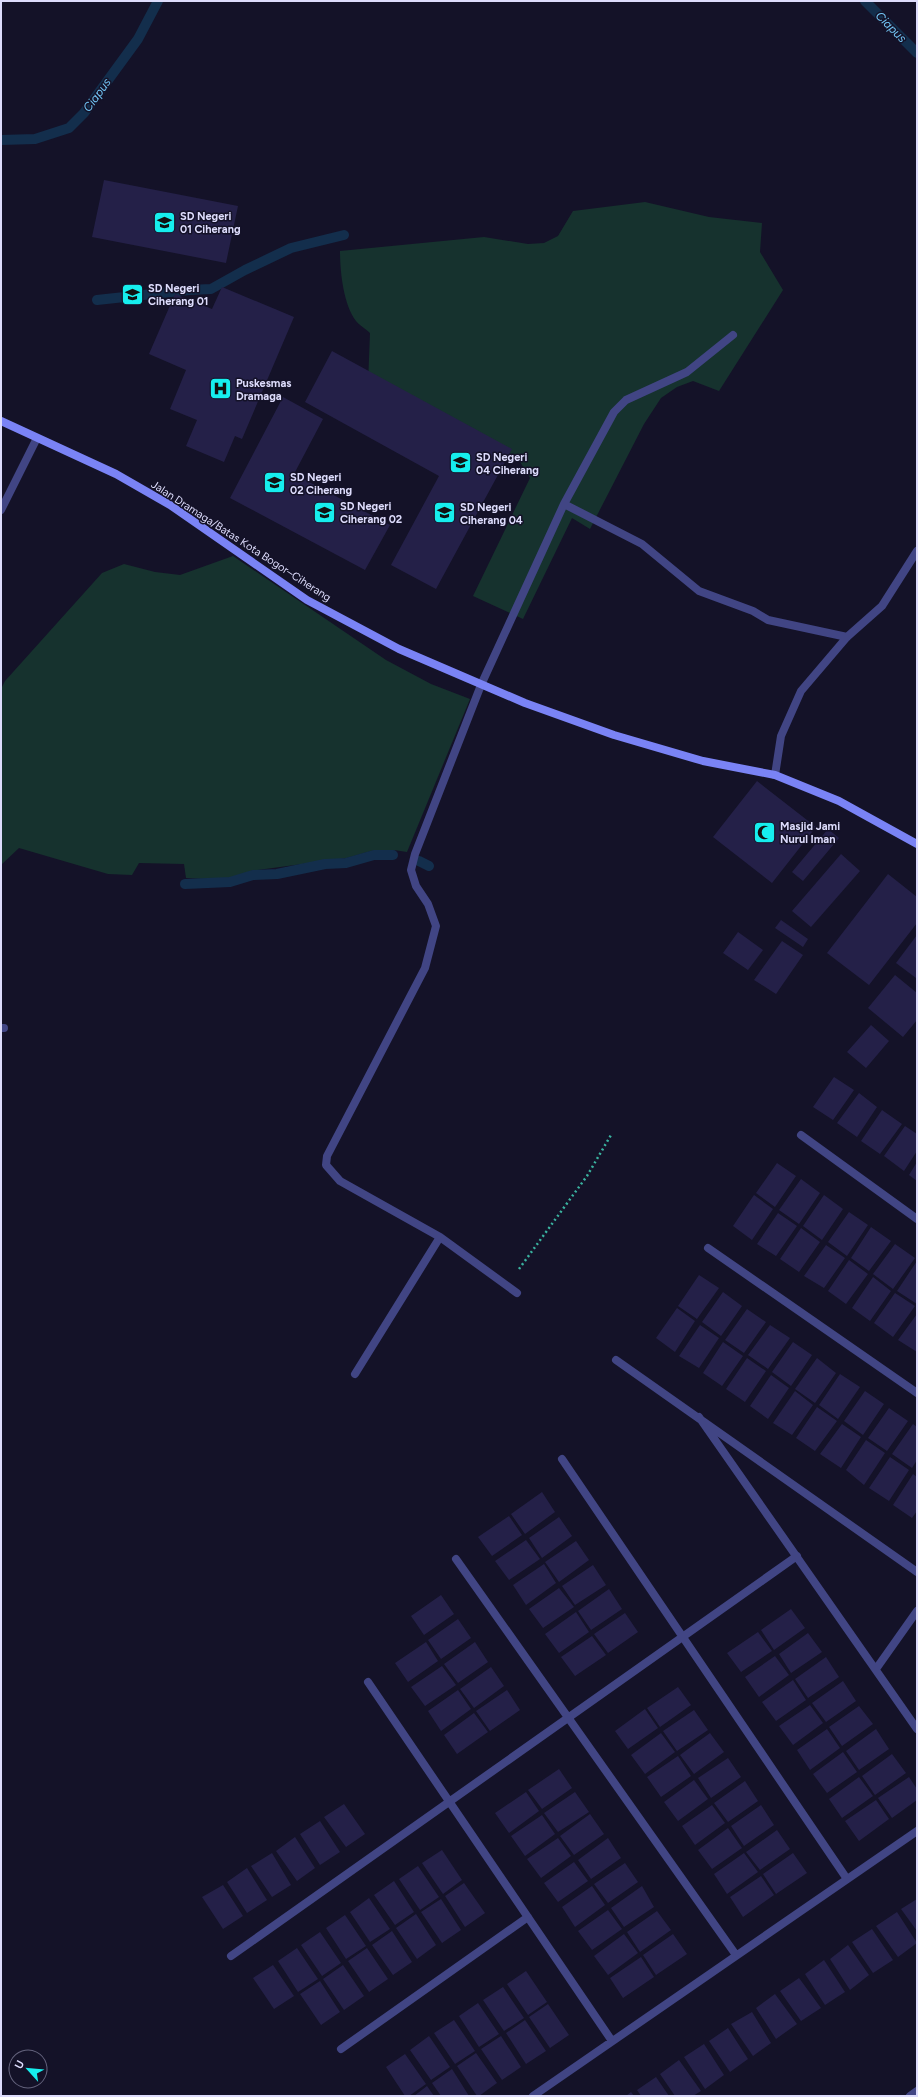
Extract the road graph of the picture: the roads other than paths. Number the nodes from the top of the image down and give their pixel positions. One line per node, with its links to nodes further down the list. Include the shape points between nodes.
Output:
1 (733, 335): 4 (street, via 687,372 626,400 614,412)
2 (1, 421): 3 (street, Jalan Dramaga/Batas Kota Bogor–Ciherang)
3 (37, 438): 5 (street); 8 (street, Jalan Dramaga/Batas Kota Bogor–Ciherang, via 116,474 170,505 307,600 399,649)
4 (564, 504): 7 (street, via 642,544 699,591 753,611 768,620); 8 (street)
5 (1, 510)
6 (917, 551): 7 (street, via 882,606)
7 (847, 637): 9 (street, via 801,691 781,736)
8 (481, 685): 9 (street, Jalan Dramaga/Batas Kota Bogor–Ciherang, via 525,704 614,735 703,761); 13 (street, via 411,870 436,926 424,968 327,1156 326,1165 340,1180)
9 (775, 775): 10 (street, Jalan Dramaga/Batas Kota Bogor–Ciherang, via 839,801)
10 (917, 844)
11 (801, 1135): 12 (street)
12 (917, 1219)
13 (440, 1237): 15 (street); 17 (street)
14 (708, 1248): 18 (street)
15 (517, 1293)
16 (616, 1360): 19 (street)
17 (355, 1374)
18 (917, 1393)
19 (699, 1417): 21 (street); 23 (street)
20 (562, 1459): 25 (street)
21 (797, 1556): 25 (street); 26 (street)
22 (456, 1559): 28 (street)
23 (917, 1572)
24 (917, 1611): 26 (street)
25 (683, 1637): 28 (street); 32 (street)
26 (876, 1669): 29 (street)
27 (368, 1682): 30 (street)
28 (568, 1718): 30 (street); 34 (street)
29 (917, 1729)
30 (450, 1801): 33 (street); 35 (street)
31 (917, 1831): 32 (street)
32 (846, 1879): 34 (street)
33 (528, 1917): 36 (street); 37 (street)
34 (736, 1955): 36 (street)
35 (231, 1956)
36 (612, 2041): 39 (street)
37 (340, 2049)
38 (917, 2091): 40 (street)
39 (533, 2096)
40 (910, 2096)

